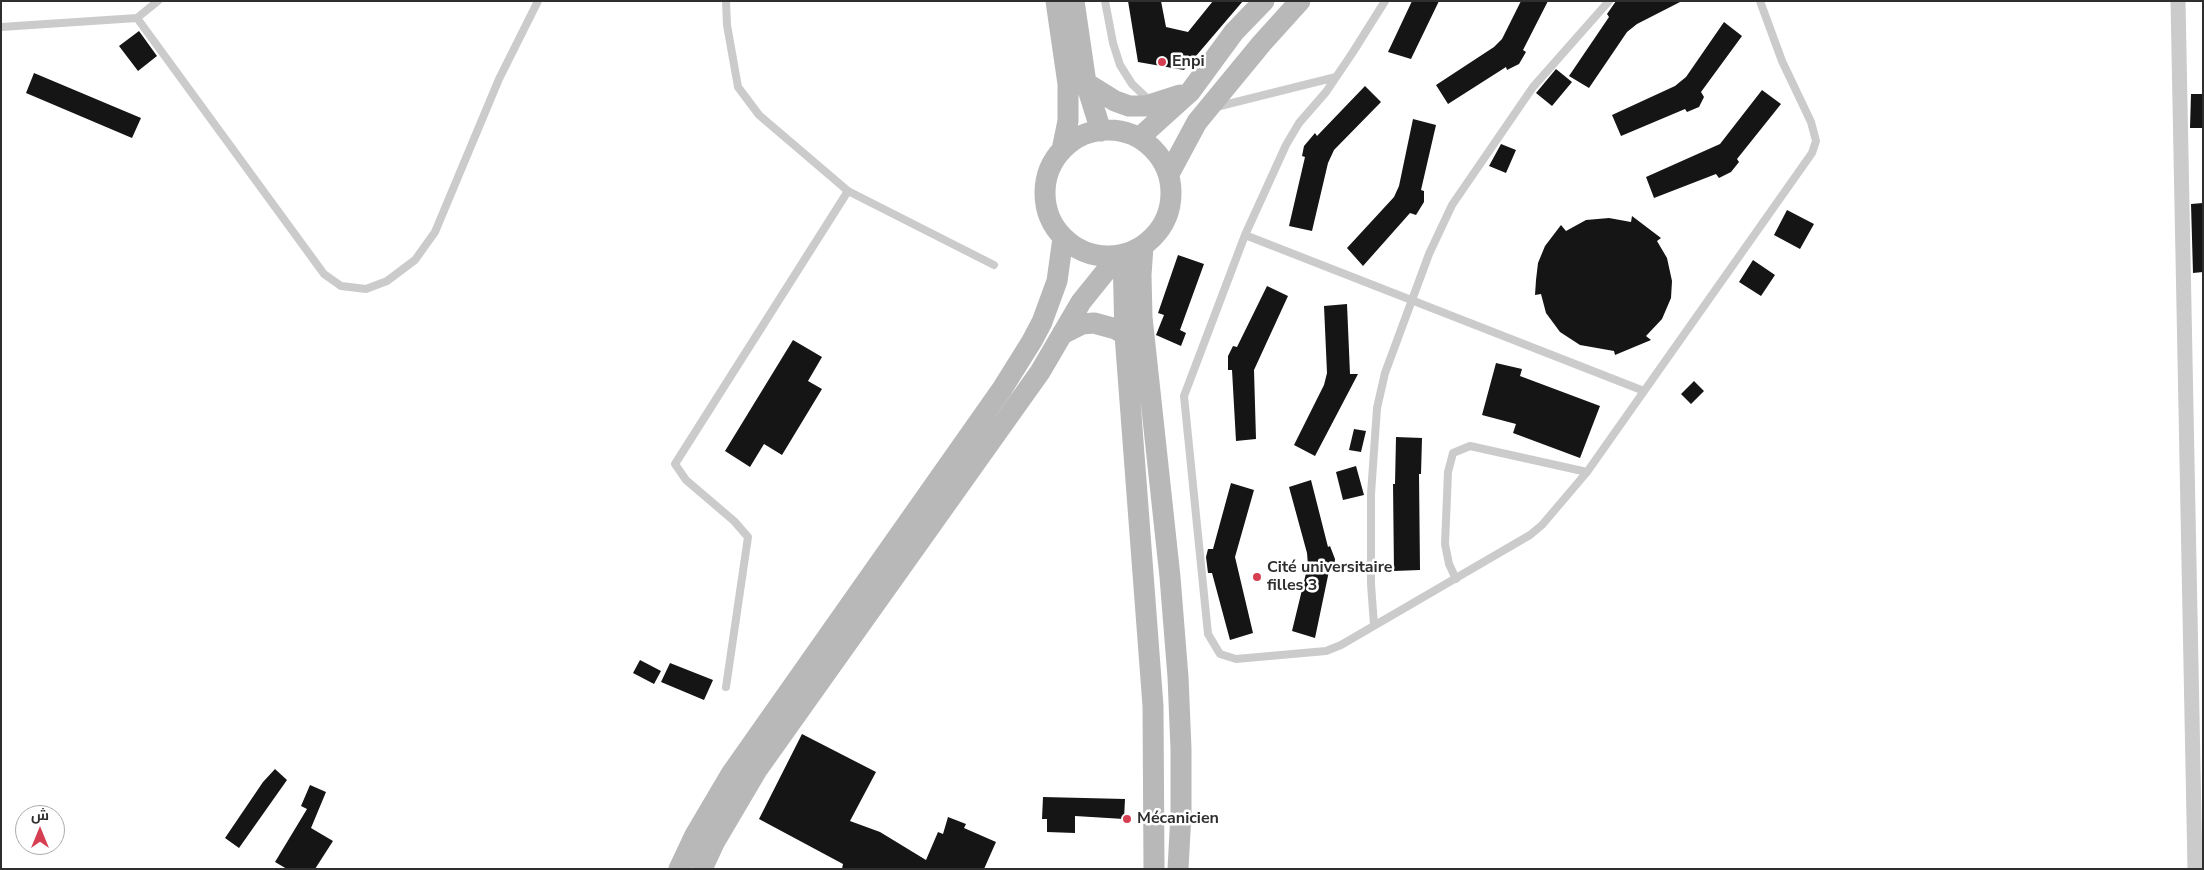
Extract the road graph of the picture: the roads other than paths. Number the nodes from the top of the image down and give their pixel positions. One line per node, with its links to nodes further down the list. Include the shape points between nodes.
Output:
1 (158, 1): 13 (lane)
2 (538, 1): 13 (lane, via 499,79 435,232 415,260 387,280 366,289 341,286 324,274)
3 (726, 1): 24 (lane, via 738,87 759,115)
4 (1056, 1): 22 (main road, via 1068,84 1068,121)
5 (1074, 1): 16 (main road)
6 (1105, 1): 18 (lane, via 1120,65 1132,84)
7 (1264, 1): 17 (main road, via 1234,32)
8 (1300, 1): 19 (main road)
9 (1385, 1): 15 (lane)
10 (1609, 1): 30 (lane, via 1533,87 1452,205)
11 (1760, 1): 33 (lane, via 1816,141 1812,153)
12 (2178, 1): 42 (street)
13 (137, 18): 14 (lane)
14 (1, 27)
15 (1336, 77): 19 (lane); 25 (lane, via 1295,131)
16 (1086, 83): 18 (main road, via 1122,103); 20 (main road)
17 (1190, 92): 18 (main road); 21 (main road)
18 (1154, 104)
19 (1207, 110): 23 (main road)
20 (1100, 131): 21 (main road, via 1120,131); 22 (main road, via 1086,134)
21 (1139, 138): 23 (main road, via 1158,153)
22 (1062, 150): 26 (main road, via 1050,168 1045,188 1048,215)
23 (1169, 174): 27 (main road, via 1172,188 1168,214 1162,227)
24 (848, 191): 29 (lane); 37 (lane, via 675,464 686,480 748,537)
25 (1245, 235): 30 (lane); 36 (lane, via 1184,396 1208,634 1220,654 1236,659 1326,651)
26 (1063, 238): 28 (main road, via 1083,252); 38 (main road, via 1055,288 1032,341 1002,390 730,774)
27 (1143, 246): 28 (main road); 41 (main road, via 1142,317 1170,576 1178,686 1181,804)
28 (1120, 256): 31 (main road, via 1081,302); 32 (main road)
29 (994, 265)
30 (1412, 300): 33 (lane); 36 (lane, via 1385,373 1377,408 1371,494)
31 (1062, 334): 32 (main road, via 1082,324 1094,323); 39 (main road, via 1040,372 757,770)
32 (1125, 335): 40 (main road, via 1153,706)
33 (1644, 391): 34 (lane)
34 (1587, 472): 35 (lane, via 1530,535); 35 (lane, via 1470,446 1452,453 1448,472 1445,544)
35 (1456, 579): 36 (lane)
36 (1374, 625)
37 (726, 687)
38 (679, 869)
39 (702, 869)
40 (1154, 869)
41 (1178, 869)
42 (2195, 869)

